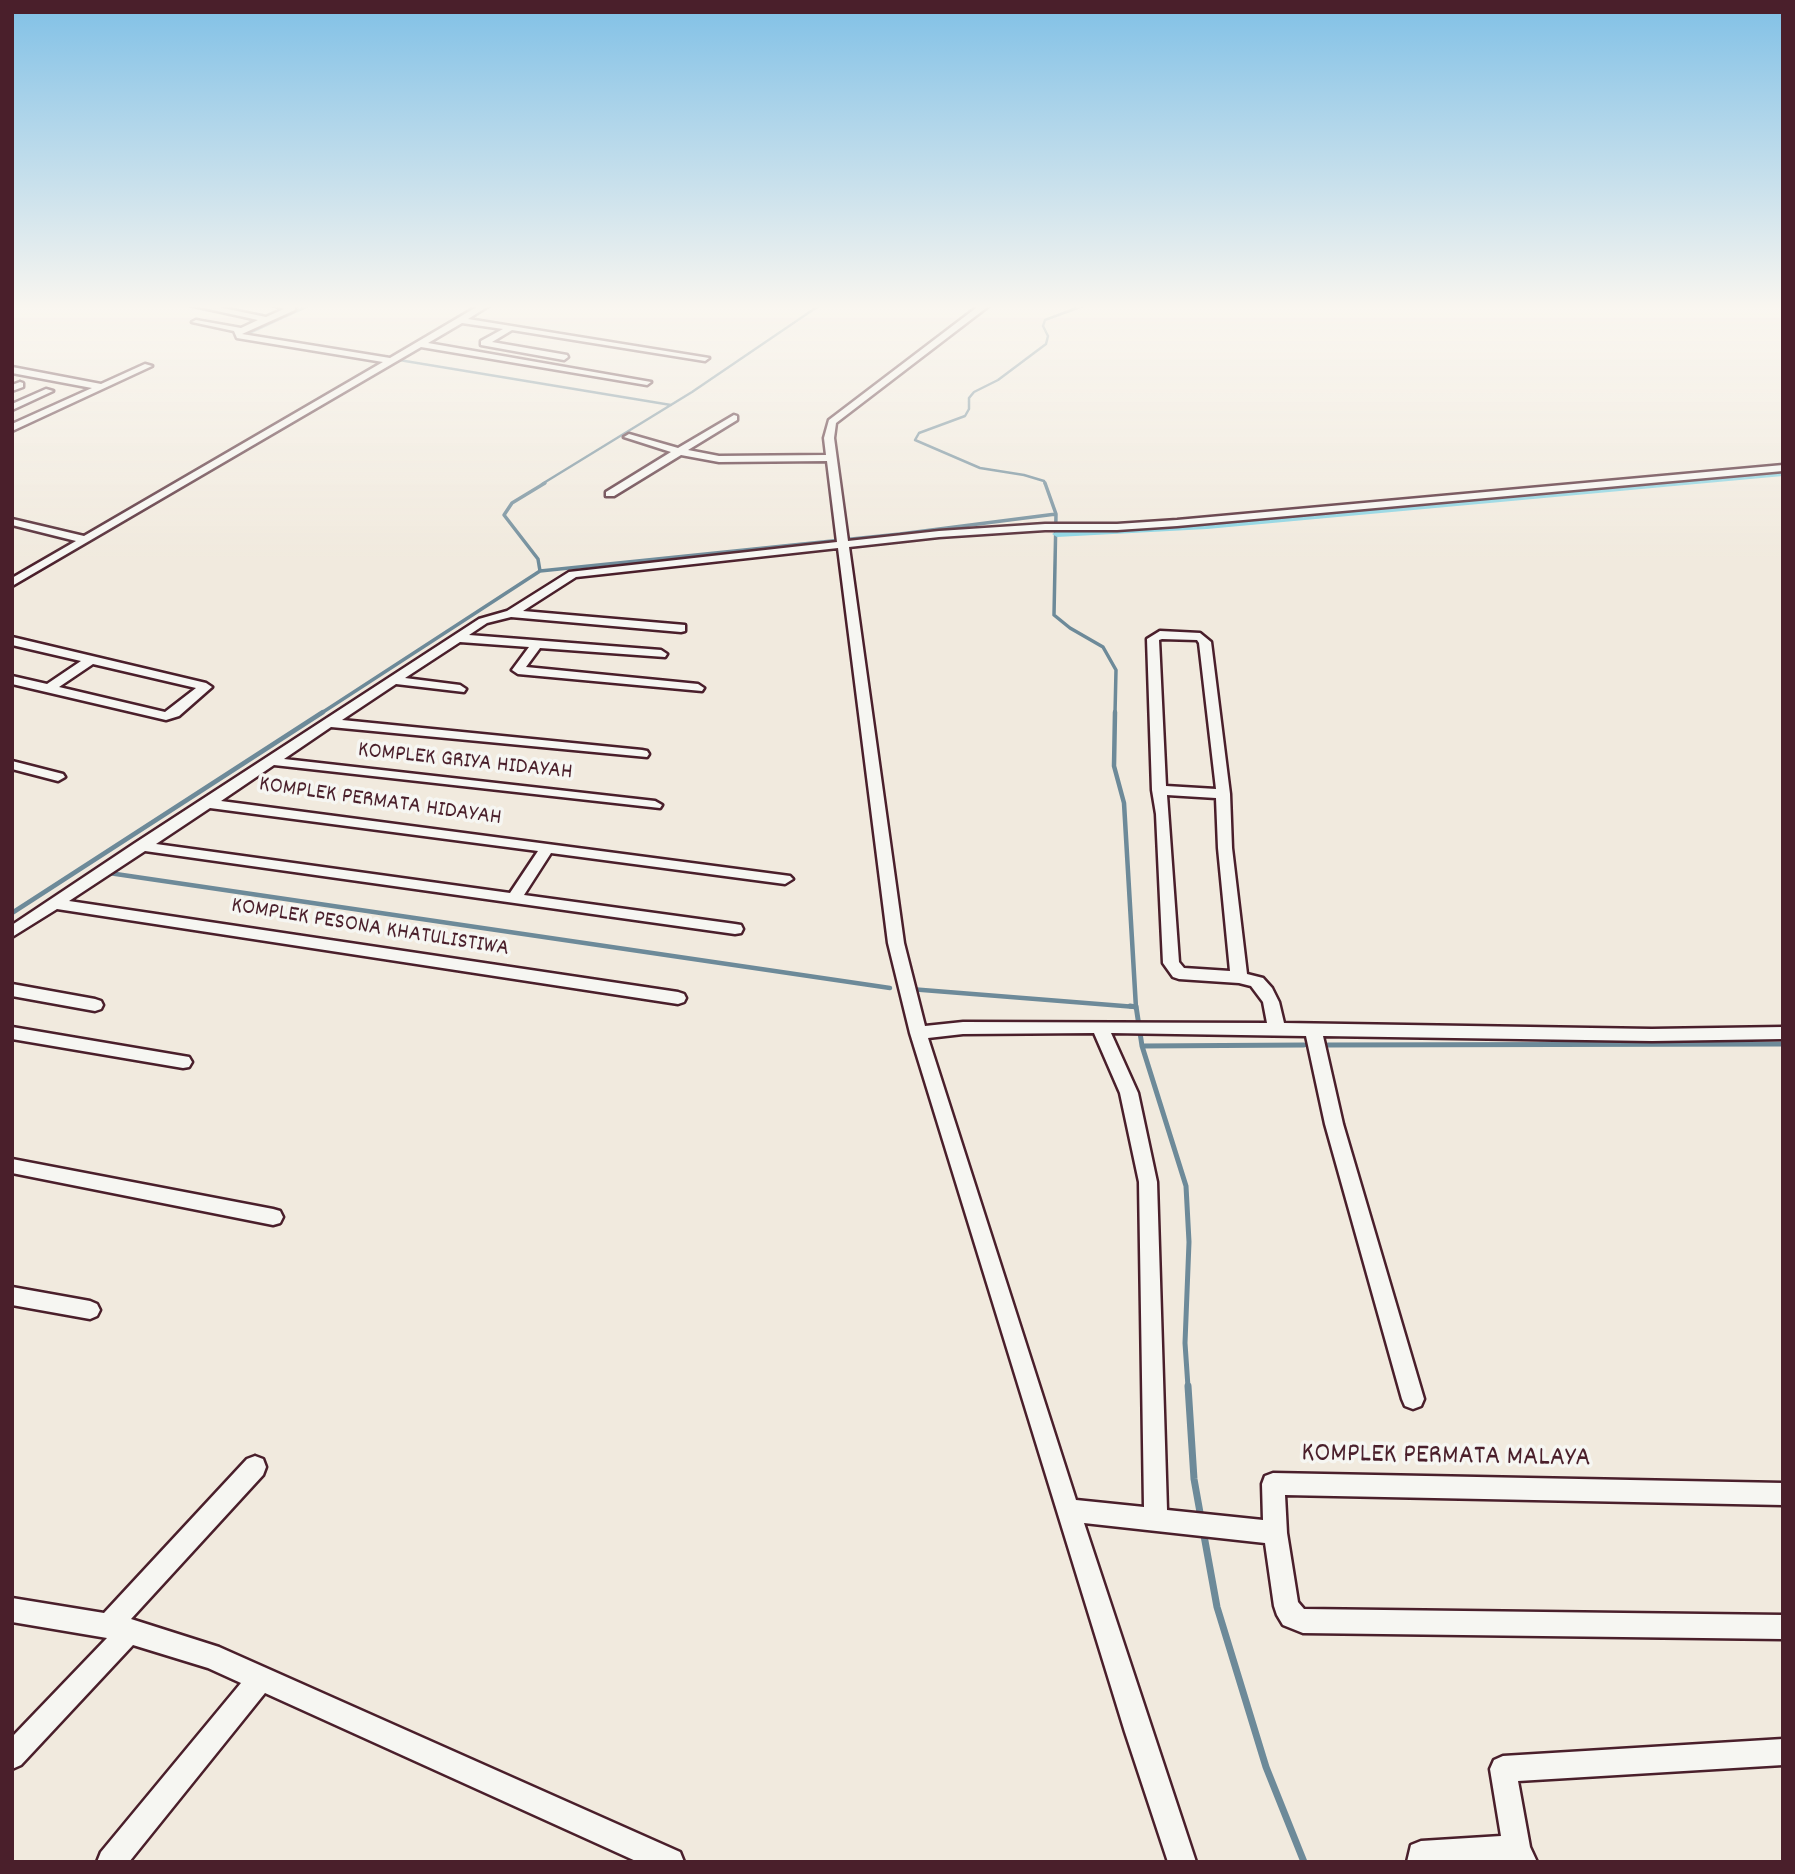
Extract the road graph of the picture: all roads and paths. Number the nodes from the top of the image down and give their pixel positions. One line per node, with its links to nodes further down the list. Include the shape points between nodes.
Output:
1 (46, 392): 5 (street)
2 (90, 392): 8 (street)
3 (339, 392): 16 (street)
4 (871, 392): 12 (street, via 832,422 828,429)
5 (12, 407)
6 (12, 417): 8 (street)
7 (734, 418): 11 (street)
8 (30, 421): 9 (street)
9 (12, 428)
10 (629, 437): 11 (street)
11 (681, 452): 12 (street, via 719,459); 14 (street)
12 (832, 458): 17 (street)
13 (1783, 468): 17 (street, via 1177,523)
14 (610, 494)
15 (12, 522): 16 (street)
16 (86, 540): 18 (street)
17 (844, 541): 19 (street, via 576,573); 55 (street, via 896,943)
18 (12, 583)
19 (511, 613): 20 (street); 21 (street, via 483,621)
20 (681, 628)
21 (458, 638): 23 (street); 27 (street)
22 (12, 640): 25 (street)
23 (537, 644): 24 (street); 29 (street, via 519,670)
24 (660, 654)
25 (93, 659): 28 (street); 28 (street, via 206,687 166,716)
26 (12, 680): 28 (street)
27 (393, 680): 30 (street); 31 (street)
28 (50, 688)
29 (698, 688)
30 (460, 689)
31 (329, 723): 32 (street); 33 (street)
32 (642, 754)
33 (270, 761): 38 (street); 39 (street, KOMPLEK GRIYA HIDAYAH)
34 (12, 765): 35 (street)
35 (58, 777)
36 (1159, 790): 37 (street); 37 (street, via 1154,636 1203,639); 47 (street, via 1168,950 1173,968 1191,975)
37 (1223, 794): 47 (street)
38 (207, 803): 40 (street); 41 (street, KOMPLEK PERMATA HIDAYAH)
39 (655, 805)
40 (140, 846): 43 (street); 44 (street)
41 (547, 848): 42 (street, KOMPLEK PERMATA HIDAYAH); 43 (street)
42 (785, 879)
43 (514, 898): 45 (street)
44 (55, 904): 46 (street); 49 (street, KOMPLEK PESONA KHATULISTIWA)
45 (735, 929)
46 (12, 932)
47 (1239, 976): 52 (street, via 1257,982 1266,992)
48 (12, 990): 50 (street)
49 (678, 998)
50 (95, 1004)
51 (1108, 1027): 52 (street); 55 (street, via 963,1028); 66 (street, via 1129,1093 1148,1182)
52 (1277, 1030): 53 (street)
53 (1313, 1031): 56 (street); 62 (street, via 1334,1125)
54 (12, 1033): 57 (street)
55 (918, 1033): 65 (street)
56 (1783, 1033)
57 (183, 1062)
58 (12, 1166): 59 (street)
59 (273, 1217)
60 (12, 1296): 61 (street)
61 (90, 1310)
62 (1413, 1399)
63 (255, 1467): 70 (street)
64 (1783, 1494): 67 (street, KOMPLEK PERMATA MALAYA, via 1273,1484)
65 (1069, 1510): 66 (street); 77 (street)
66 (1165, 1521): 67 (street)
67 (1275, 1533): 69 (street, KOMPLEK PERMATA MALAYA, via 1286,1606 1292,1616 1303,1621)
68 (12, 1610): 70 (street)
69 (1783, 1627)
70 (119, 1628): 71 (street, via 210,1657); 73 (street)
71 (260, 1679): 75 (street); 76 (street)
72 (1783, 1752): 74 (street, via 1503,1769)
73 (12, 1756)
74 (1520, 1855): 78 (street, via 1421,1855)
75 (111, 1862)
76 (670, 1862)
77 (1182, 1862)
78 (1421, 1862)

